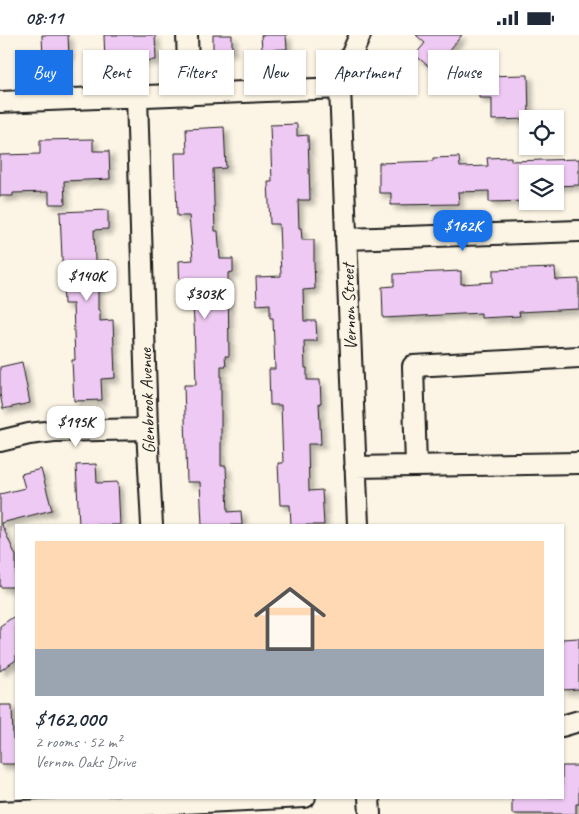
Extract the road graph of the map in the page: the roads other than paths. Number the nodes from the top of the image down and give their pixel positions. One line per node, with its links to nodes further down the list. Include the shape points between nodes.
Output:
1 (186, 35): 3 (street)
2 (360, 35): 4 (street, Vernon Street)
3 (187, 50)
4 (353, 50)
5 (316, 90): 6 (street)
6 (234, 93)
7 (189, 95): 9 (street)
8 (340, 95): 12 (street, Vernon Street)
9 (137, 96): 10 (street); 14 (street, Glenbrook Avenue)
10 (0, 102)
11 (579, 231): 12 (street)
12 (346, 239): 18 (street, Vernon Street)
13 (579, 357): 17 (street, via 413,366)
14 (147, 429): 15 (street, via 54,431); 19 (street, Glenbrook Avenue)
15 (0, 441)
16 (579, 463): 17 (street)
17 (416, 466): 18 (street)
18 (355, 467): 20 (street, Vernon Street)
19 (152, 524)
20 (358, 524)
21 (579, 721): 22 (street)
22 (564, 725)
23 (212, 799): 25 (street)
24 (369, 799): 27 (street)
25 (166, 800): 26 (street)
26 (0, 812)
27 (370, 814)

